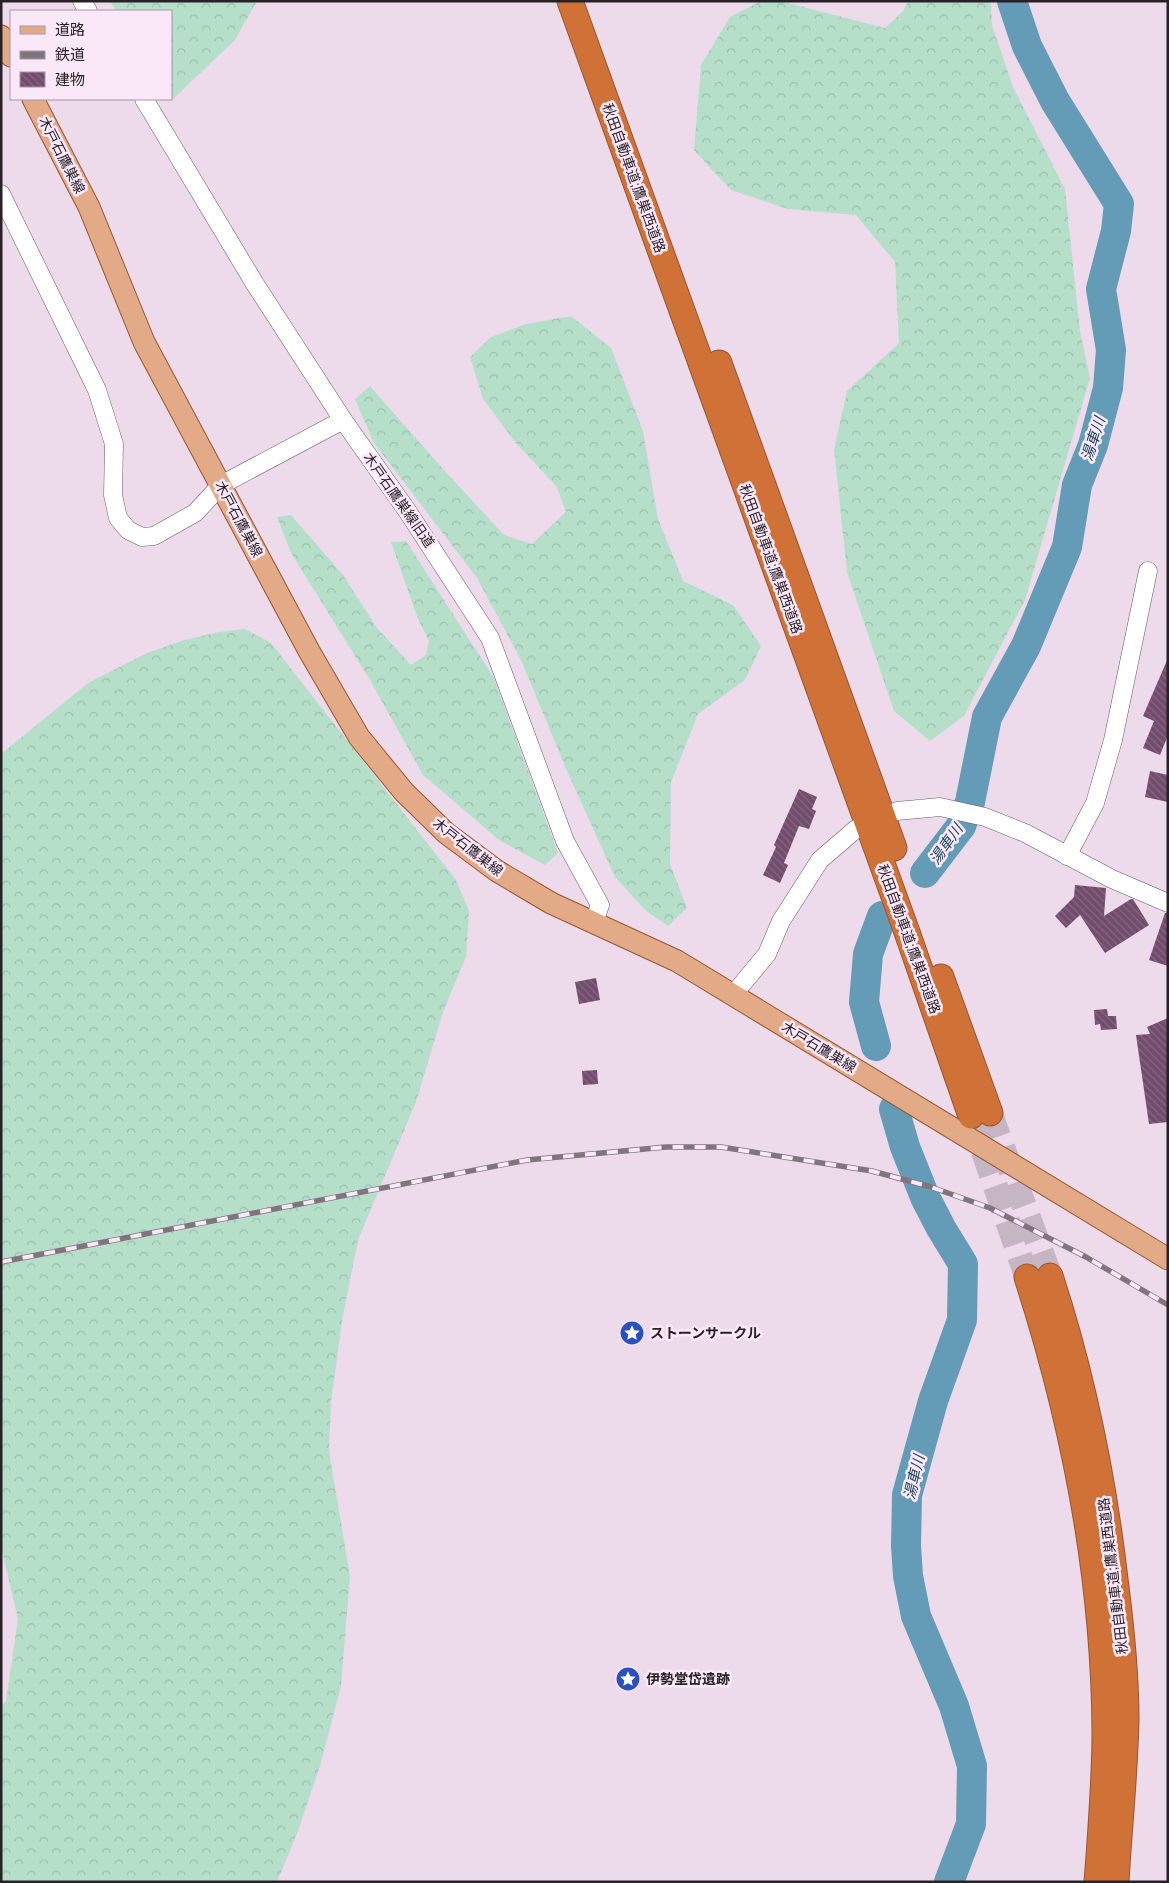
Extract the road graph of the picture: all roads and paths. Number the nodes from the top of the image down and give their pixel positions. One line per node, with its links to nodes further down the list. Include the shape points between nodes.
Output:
1 (570, 1): 2 (highway, 秋田自動車道;鷹巣西道路, via 908,935 981,1114)
2 (588, 1)
3 (1, 36): 4 (main road)
4 (10, 54)
5 (34, 100): 9 (main road, 木戸石鷹巣線, via 88,207 144,342)
6 (145, 100): 8 (street, 木戸石鷹巣線旧道, via 255,284)
7 (1, 194): 9 (street, via 97,390 114,444 113,495 118,518 128,530 142,536 154,536 195,513)
8 (343, 420): 9 (street); 15 (street, 木戸石鷹巣線旧道, via 419,528 490,638 565,841 600,905)
9 (221, 485): 15 (main road, 木戸石鷹巣線, via 309,652 359,736 404,792 446,833 497,871 551,903)
10 (1148, 571): 13 (street, via 1113,740 1095,803)
11 (896, 812): 13 (street, via 940,807 984,817 1025,833)
12 (856, 829): 16 (street, via 820,860 781,921 767,954)
13 (1067, 856): 14 (street)
14 (1168, 903)
15 (594, 923): 16 (main road, 木戸石鷹巣線, via 677,961)
16 (733, 995): 17 (main road, 木戸石鷹巣線)
17 (1168, 1259)
18 (1097, 1882): 19 (highway, 秋田自動車道;鷹巣西道路, via 1105,1729 1099,1614 1076,1459 1038,1276 1075,1358 1110,1536 1126,1718)
19 (1116, 1882)

